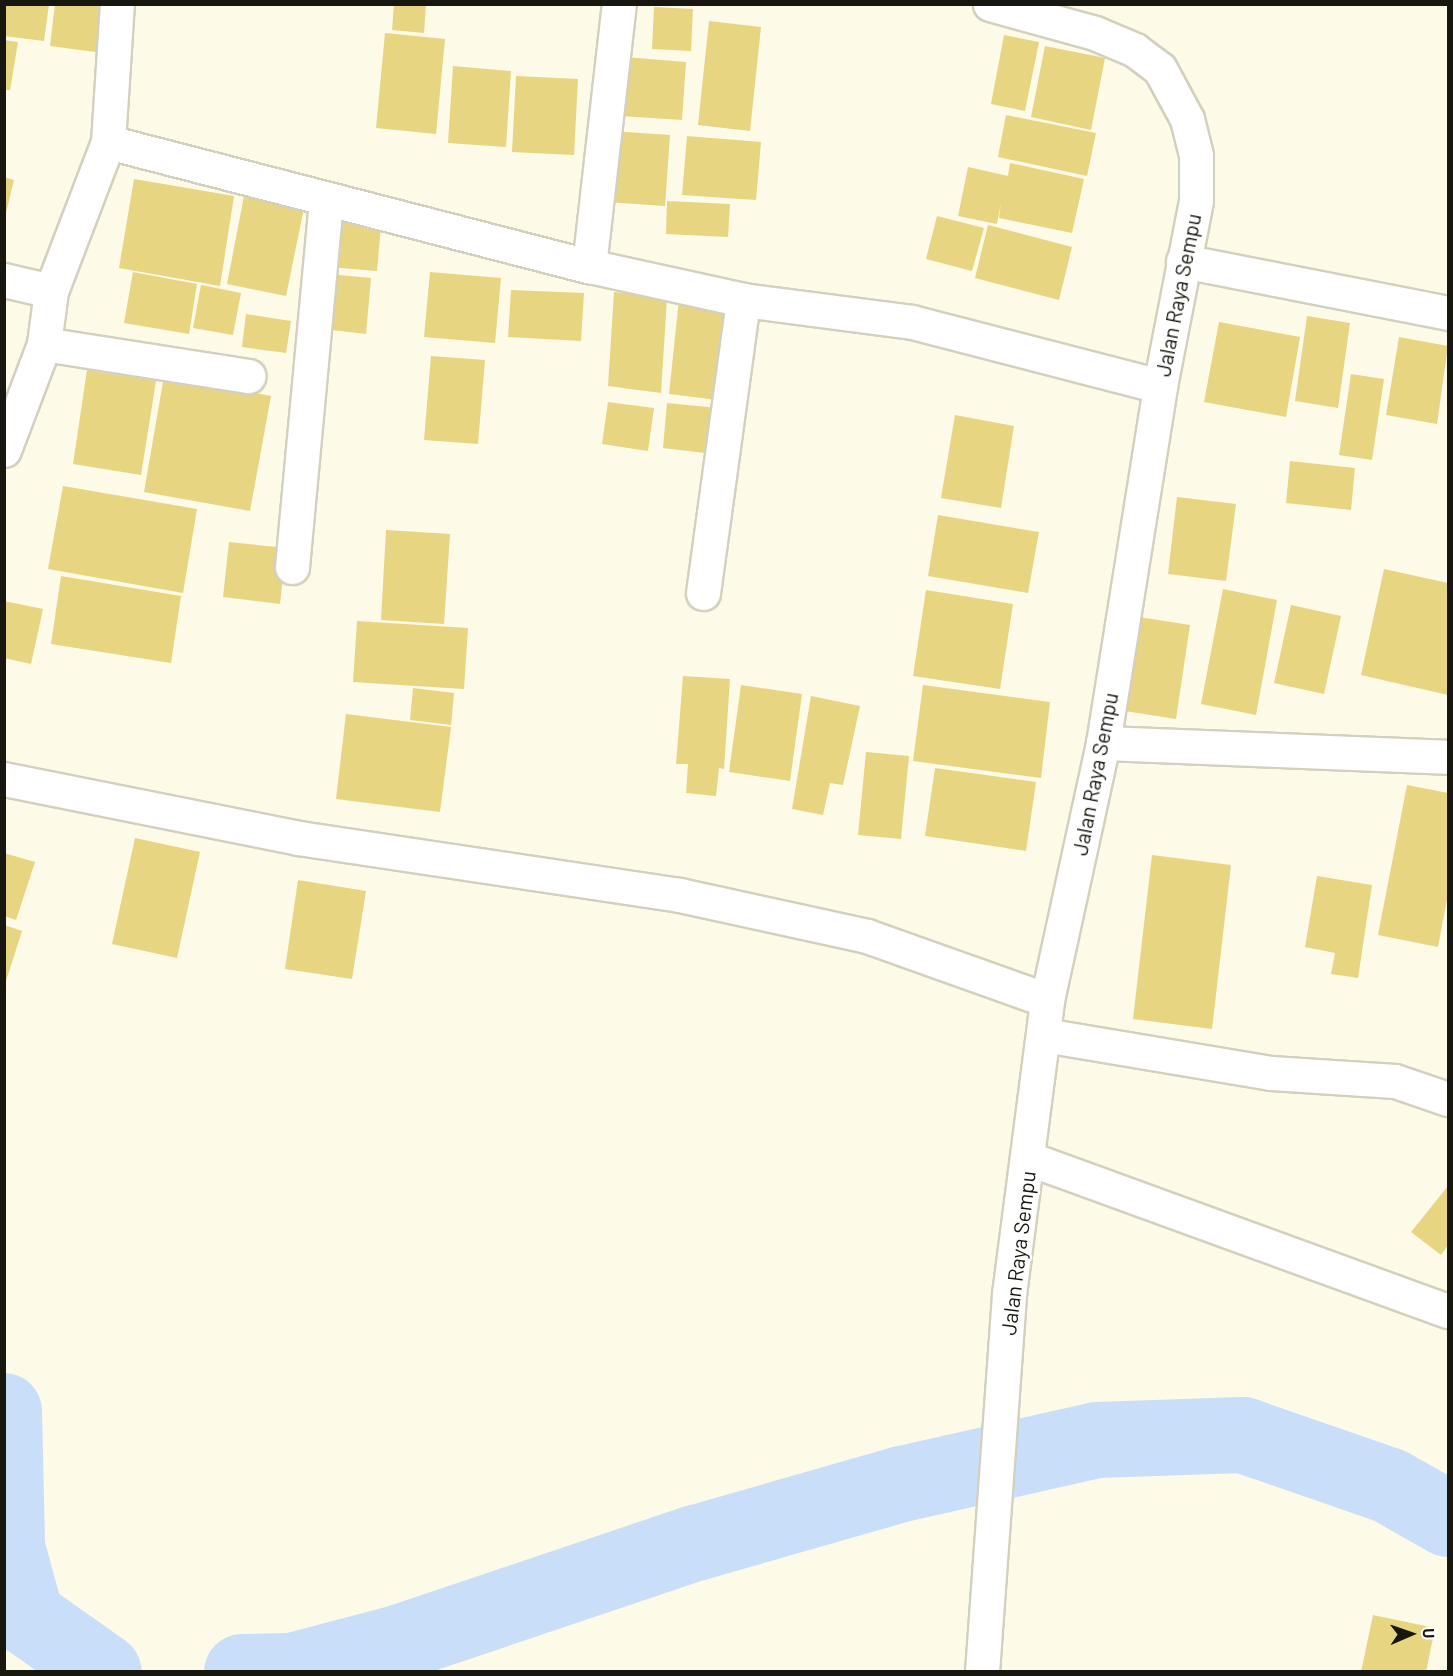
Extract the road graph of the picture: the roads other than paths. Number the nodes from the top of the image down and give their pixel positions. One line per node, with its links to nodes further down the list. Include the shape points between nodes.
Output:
1 (117, 4): 4 (street)
2 (619, 4): 7 (street)
3 (990, 4): 6 (street, Jalan Raya Sempu, via 1095,33 1135,50 1160,69 1183,110 1196,155 1196,200)
4 (108, 142): 5 (street); 9 (street)
5 (326, 199): 7 (street); 16 (street)
6 (1183, 261): 11 (street); 14 (street, Jalan Raya Sempu)
7 (589, 266): 10 (street)
8 (4, 280): 9 (street)
9 (51, 291): 12 (street)
10 (743, 300): 14 (street, via 912,322); 17 (street)
11 (1449, 313)
12 (44, 344): 13 (street); 15 (street)
13 (249, 376)
14 (1160, 386): 18 (street, Jalan Raya Sempu)
15 (4, 450)
16 (292, 567)
17 (703, 593)
18 (1103, 743): 19 (street); 21 (street, Jalan Raya Sempu)
19 (1449, 758)
20 (4, 779): 21 (street, via 299,838 679,895 867,936)
21 (1047, 1000): 22 (street, Jalan Raya Sempu)
22 (1044, 1035): 23 (street, via 1271,1073 1395,1081); 24 (street, Jalan Raya Sempu)
23 (1449, 1099)
24 (1030, 1159): 25 (street); 26 (street, Jalan Raya Sempu, via 1009,1294)
25 (1449, 1311)
26 (982, 1664)

